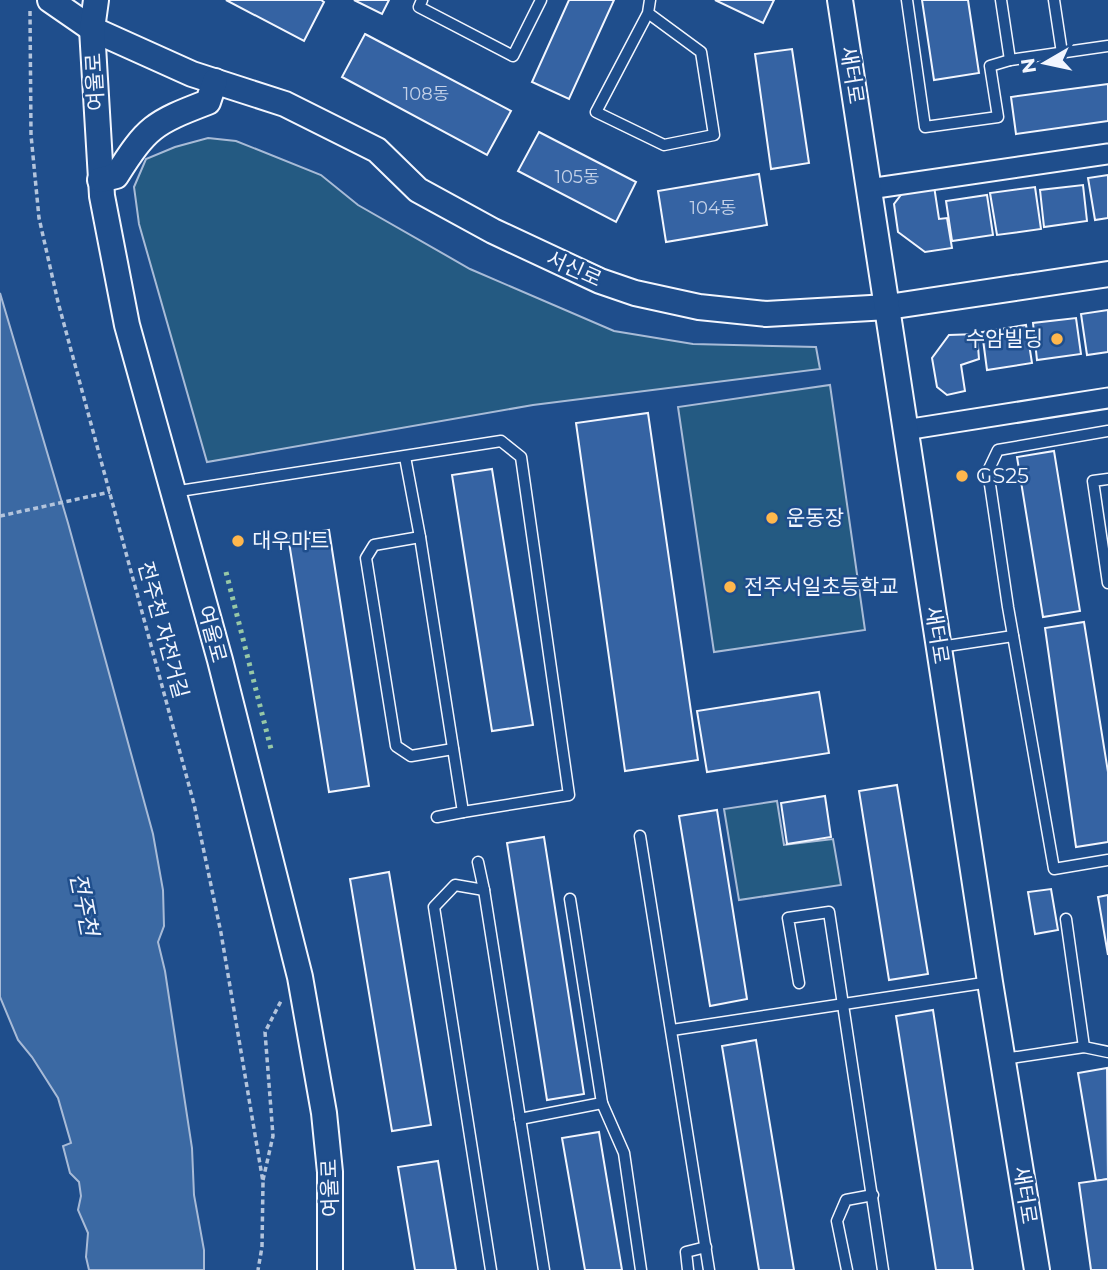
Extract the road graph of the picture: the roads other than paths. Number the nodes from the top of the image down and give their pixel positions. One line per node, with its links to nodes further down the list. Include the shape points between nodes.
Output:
1 (96, 0): 11 (street, 여울로)
2 (422, 0): 3 (lane, via 419,7 513,56)
3 (541, 0)
4 (650, 0): 10 (lane)
5 (840, 0): 18 (street, 새터로)
6 (907, 0): 14 (lane, via 925,127 998,117 990,66)
7 (1001, 0): 14 (lane)
8 (1054, 0): 13 (lane)
9 (44, 1): 11 (street, 서신로)
10 (648, 13): 10 (lane, via 596,112 664,145 714,135 701,52)
11 (92, 29): 15 (street, 서신로); 17 (street, 여울로)
12 (1108, 46): 13 (lane)
13 (1062, 53): 14 (lane)
14 (1010, 60)
15 (215, 81): 17 (street, via 208,102 166,118 145,133 116,177); 20 (street, 서신로, via 285,104 377,150 418,190 492,231 635,293 699,307 766,314)
16 (1108, 154): 18 (street)
17 (100, 180): 26 (street, 여울로, via 127,325)
18 (869, 189): 20 (street, 새터로)
19 (1108, 274): 20 (street, 서신로)
20 (888, 307): 22 (street, 새터로)
21 (1108, 398): 22 (street)
22 (905, 430): 30 (street, 새터로)
23 (1108, 430): 29 (lane, via 998,450 988,471)
24 (405, 457): 26 (lane); 27 (lane); 32 (lane, via 501,441 521,457 569,795)
25 (1108, 479): 28 (lane, via 1093,481)
26 (173, 492): 51 (street, 여울로, via 300,976 326,1125)
27 (420, 537): 31 (lane); 31 (lane, via 374,545 366,558 396,746 411,756)
28 (1108, 583)
29 (1013, 636): 30 (lane); 35 (lane, via 1054,869)
30 (939, 647): 40 (street, 새터로)
31 (453, 749): 32 (lane)
32 (463, 812): 33 (lane)
33 (437, 817)
34 (640, 836): 43 (lane)
35 (1108, 860)
36 (478, 862): 37 (lane)
37 (484, 890): 48 (lane); 52 (lane, via 455,885 435,907)
38 (570, 899): 47 (lane)
39 (1066, 919): 44 (lane)
40 (990, 982): 42 (lane); 46 (street, 새터로)
41 (799, 983): 42 (lane, via 788,918 829,912)
42 (844, 1005): 43 (lane); 49 (lane)
43 (672, 1030): 50 (lane)
44 (1084, 1047): 45 (lane); 46 (lane)
45 (1108, 1052)
46 (1004, 1059): 59 (street, 새터로)
47 (602, 1103): 48 (lane); 54 (lane, via 624,1153)
48 (520, 1119): 53 (lane)
49 (873, 1195): 57 (lane, via 846,1200 837,1221); 58 (lane)
50 (706, 1247): 55 (lane, via 686,1252); 56 (lane)
51 (330, 1270)
52 (491, 1270)
53 (544, 1270)
54 (641, 1270)
55 (688, 1270)
56 (709, 1270)
57 (847, 1270)
58 (883, 1270)
59 (1037, 1270)

